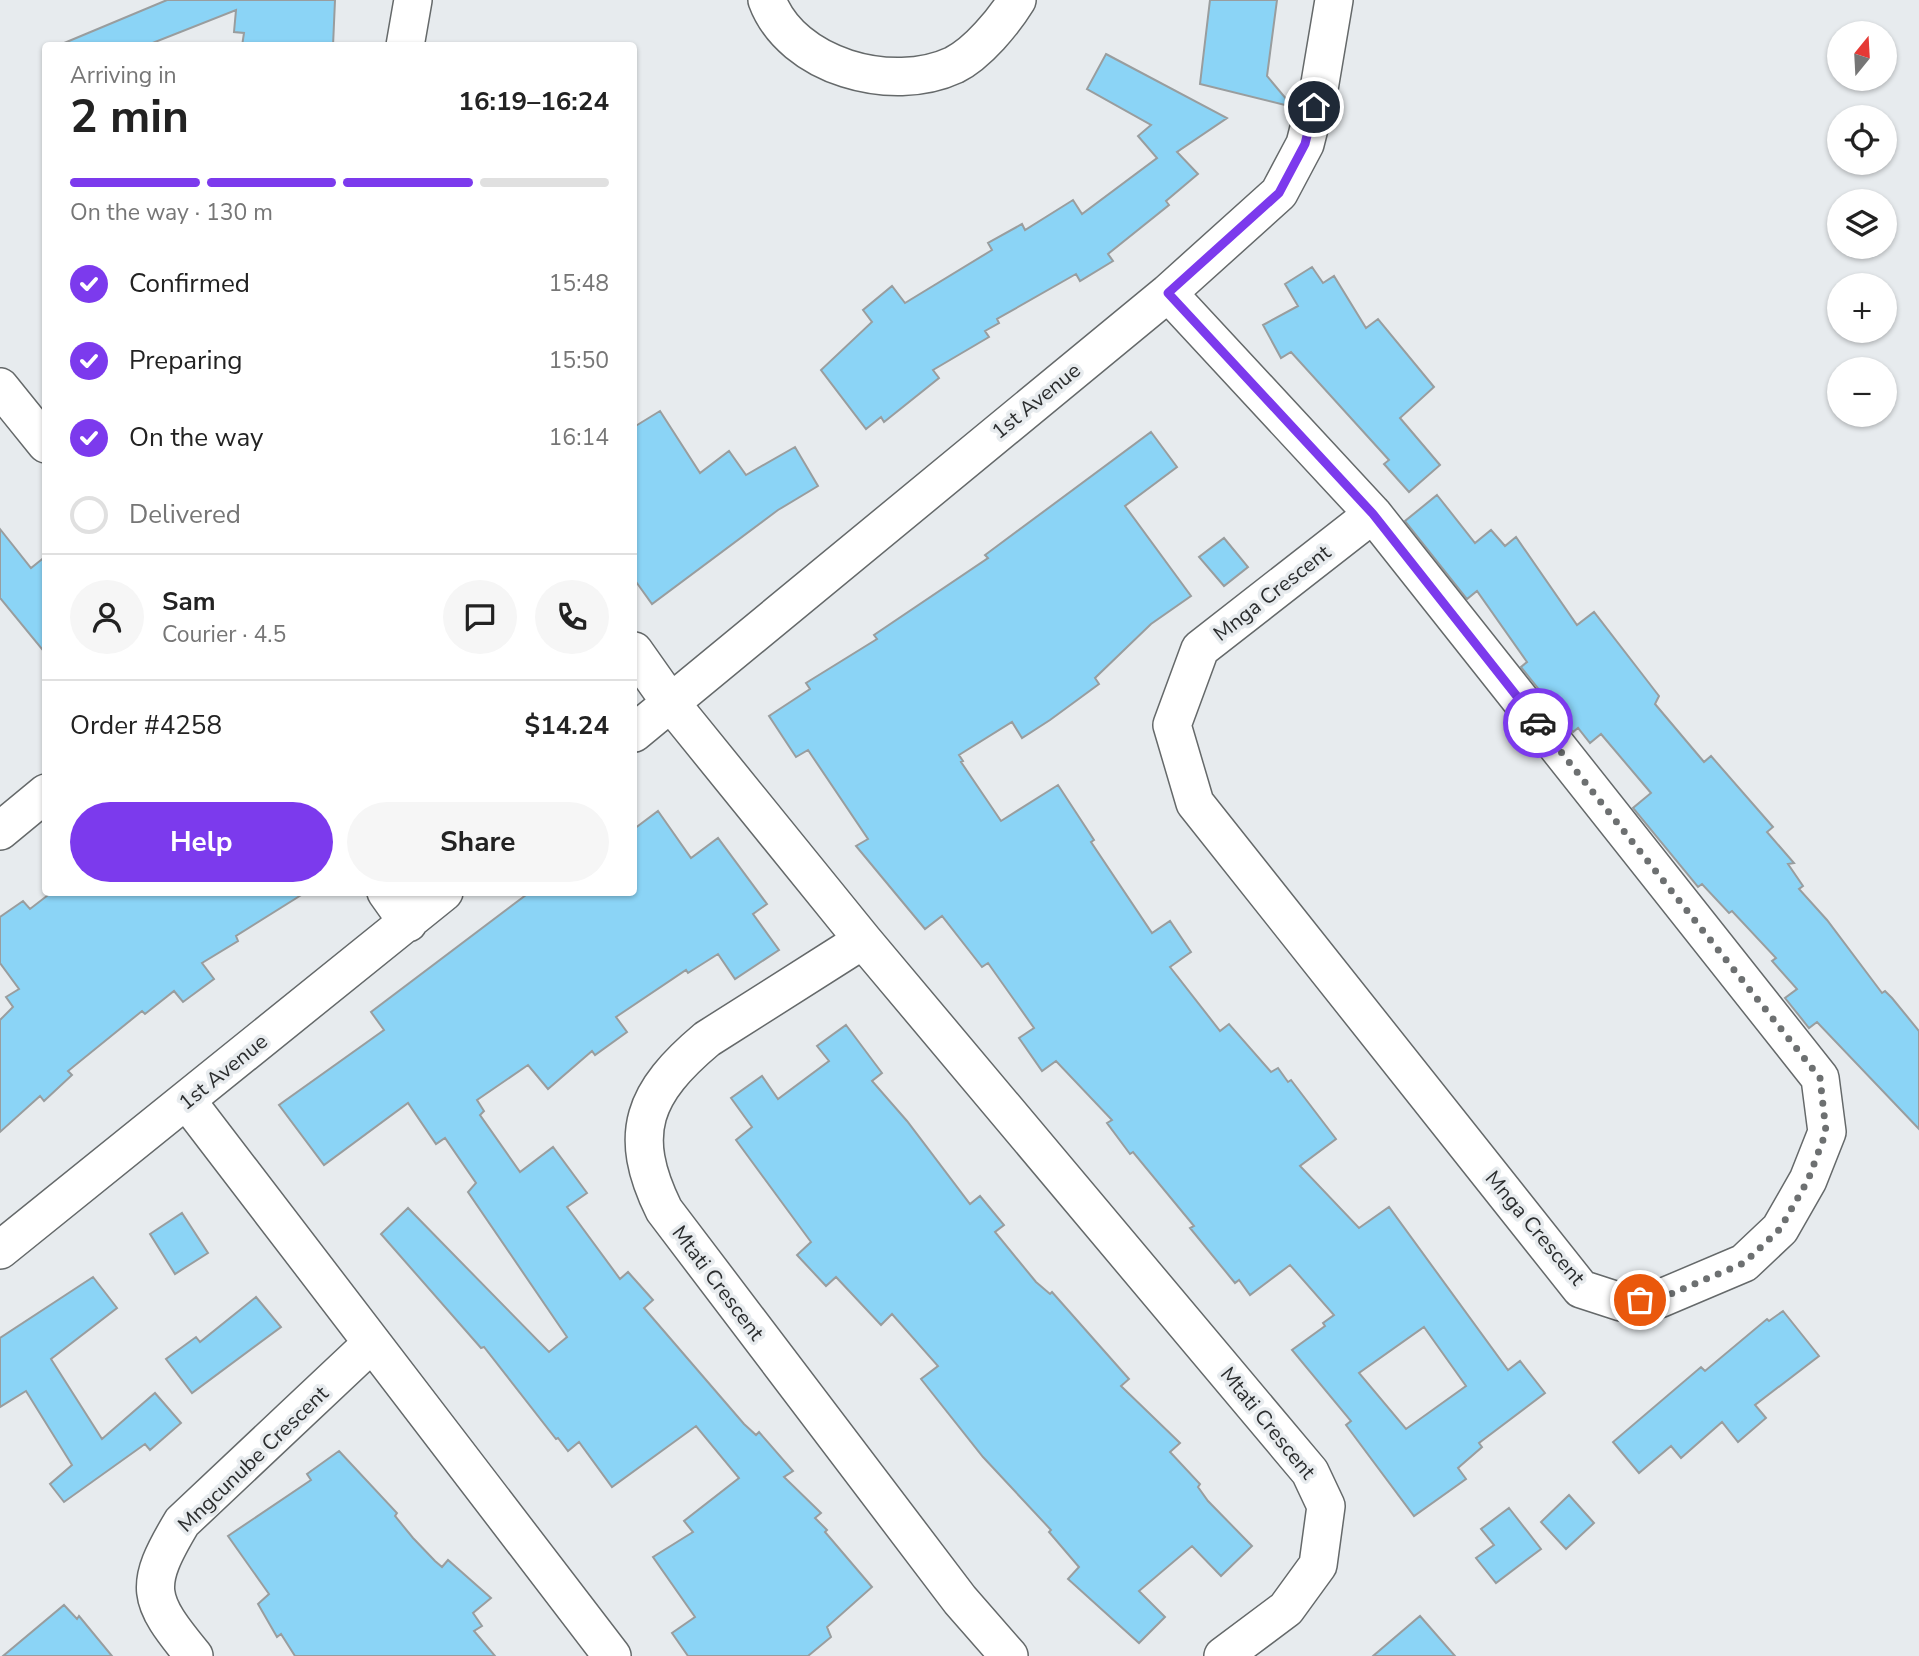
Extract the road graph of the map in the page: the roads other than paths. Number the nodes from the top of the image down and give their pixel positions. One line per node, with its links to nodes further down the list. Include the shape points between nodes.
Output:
1 (413, 0): 5 (street)
2 (766, 0): 3 (street, via 772,15 807,50 844,69 875,75 918,74 955,64 1002,24)
3 (1017, 0)
4 (1334, 0): 6 (street, 1st Avenue, via 1319,89 1297,163 1279,193)
5 (406, 42)
6 (1168, 293): 9 (street, Mnga Crescent); 11 (street, 1st Avenue)
7 (0, 387): 8 (street)
8 (42, 439)
9 (1373, 514): 9 (street, Mnga Crescent, via 1200,649 1172,725 1195,803 1581,1289 1621,1302 1659,1299 1744,1263 1780,1229 1808,1180 1826,1132 1820,1078)
10 (637, 656): 11 (street, Mtati Crescent)
11 (670, 702): 12 (street, 1st Avenue); 18 (street, Mtati Crescent)
12 (637, 730)
13 (42, 796): 14 (street)
14 (0, 831)
15 (389, 896): 17 (street)
16 (439, 896): 17 (street, 1st Avenue)
17 (408, 923): 19 (street, 1st Avenue)
18 (863, 940): 24 (street, Mtati Crescent, via 684,1058 653,1103 642,1133 642,1154 664,1210 952,1589); 25 (street, Mtati Crescent, via 1320,1489 1326,1506 1318,1565 1286,1609)
19 (187, 1101): 20 (street, 1st Avenue); 21 (street)
20 (0, 1250)
21 (371, 1345): 22 (street, Mngcunube Crescent, via 182,1522 164,1551 153,1594 165,1620); 23 (street)
22 (194, 1656)
23 (612, 1656)
24 (1009, 1656)
25 (1223, 1656)

